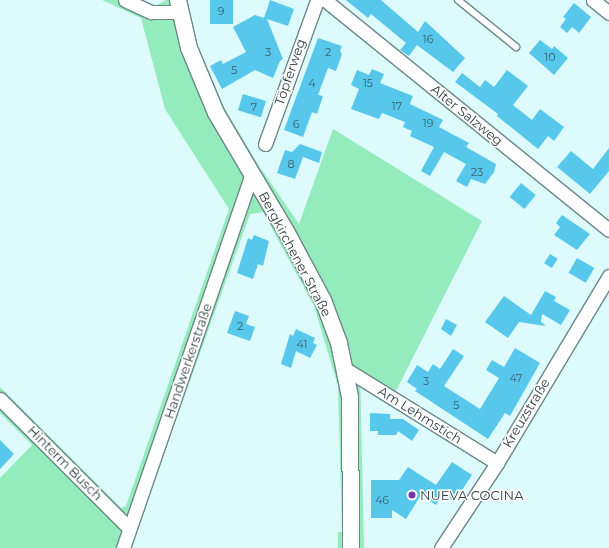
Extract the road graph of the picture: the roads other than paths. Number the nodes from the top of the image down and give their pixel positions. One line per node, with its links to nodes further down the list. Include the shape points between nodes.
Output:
1 (125, 0): 6 (street, via 151,12)
2 (317, 0): 9 (street, Töpferweg)
3 (325, 0): 11 (street, Alter Salzweg)
4 (458, 0): 8 (lane)
5 (593, 0): 7 (street)
6 (178, 6): 10 (street, Bergkirchener Straße, via 189,48 216,112)
7 (609, 13)
8 (516, 47)
9 (265, 144)
10 (252, 174): 13 (street, Bergkirchener Straße, via 323,300 339,343); 16 (street, Handwerkerstraße)
11 (609, 230)
12 (609, 276): 15 (street, Kreuzstraße)
13 (344, 368): 15 (street, Am Lehmstich); 18 (street, Bergkirchener Straße, via 350,397)
14 (0, 399): 16 (street, Hinterm Busch)
15 (496, 463): 19 (street, Kreuzstraße)
16 (129, 528): 17 (street, Handwerkerstraße)
17 (123, 548)
18 (351, 548)
19 (441, 548)

